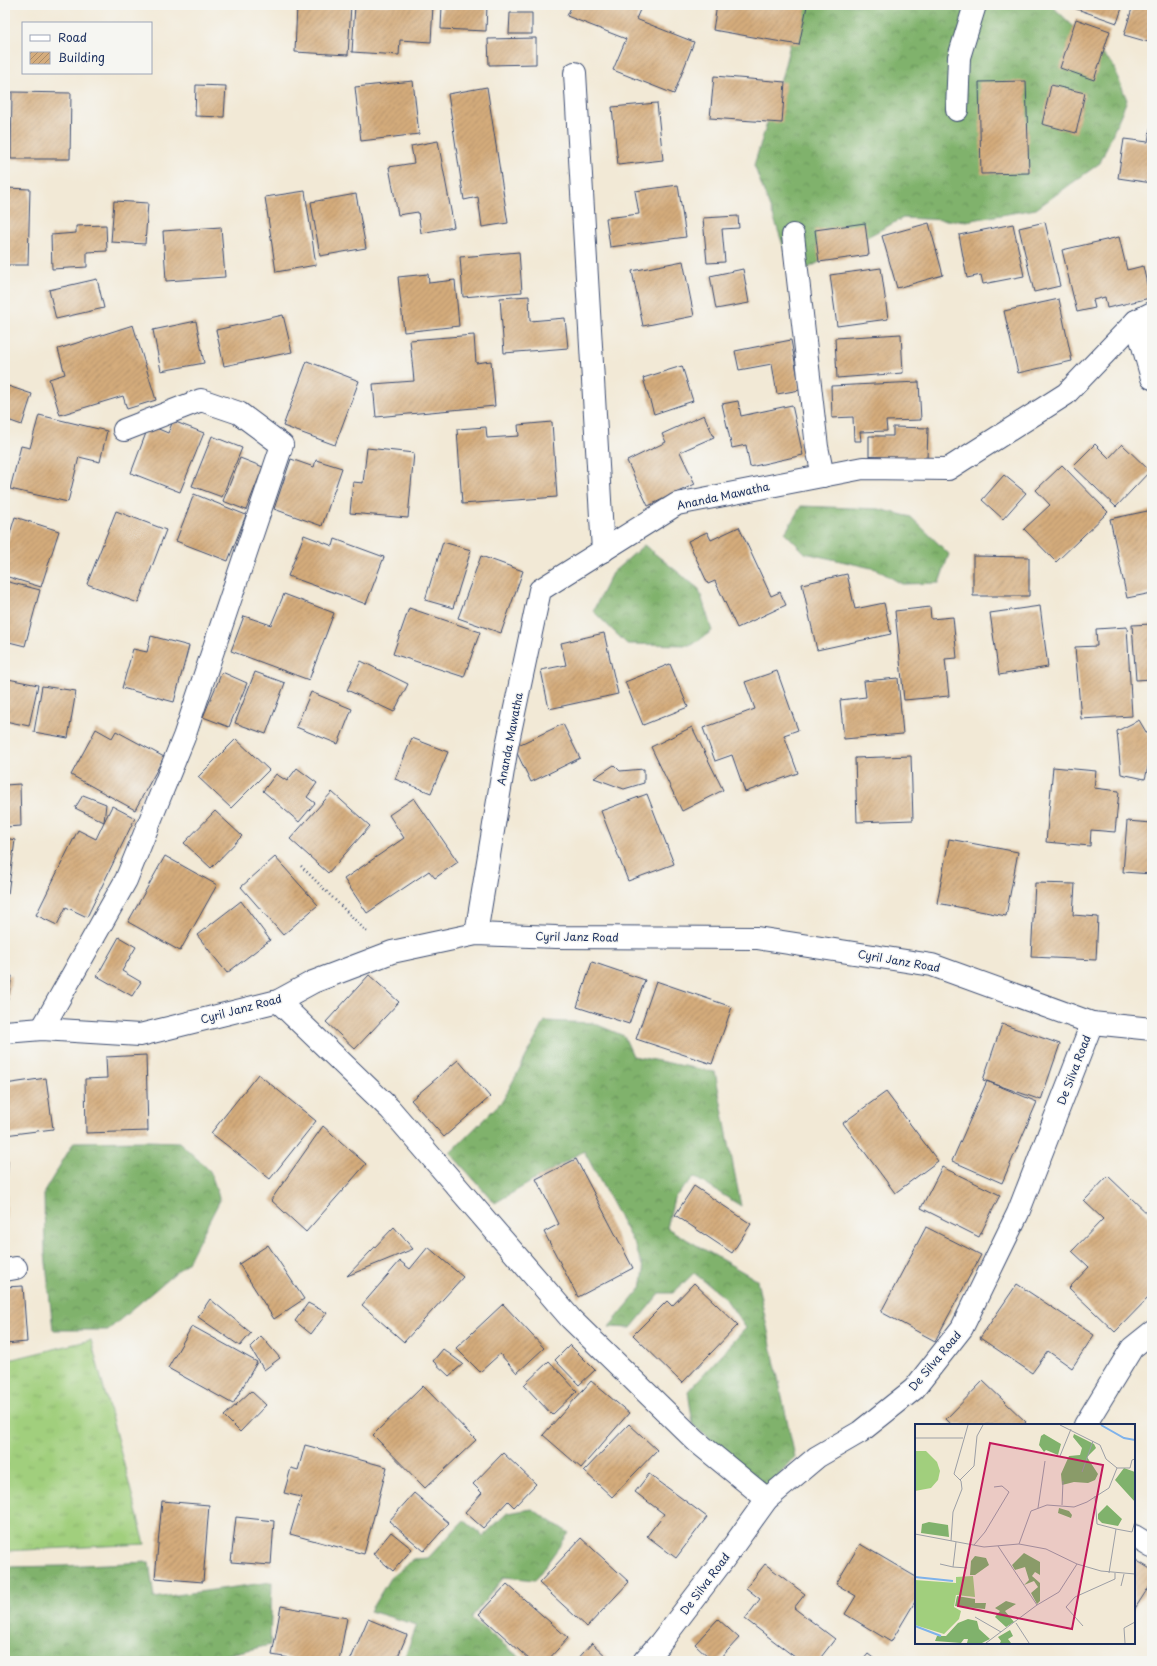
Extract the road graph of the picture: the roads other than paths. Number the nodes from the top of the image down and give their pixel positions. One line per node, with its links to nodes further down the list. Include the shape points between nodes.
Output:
1 (975, 5): 3 (street, via 959,57)
2 (575, 73): 9 (street)
3 (957, 110)
4 (793, 235): 8 (street, via 817,447)
5 (1144, 317): 6 (street); 8 (street, Ananda Mawatha, via 1066,394 948,469 863,468)
6 (1152, 378)
7 (124, 430): 13 (street, via 201,400 240,413 282,445 184,737 132,866)
8 (823, 476): 9 (street, Ananda Mawatha, via 678,504)
9 (603, 551): 10 (street, Ananda Mawatha, via 540,590 507,746)
10 (476, 934): 11 (street, Cyril Janz Road, via 392,952 313,982); 12 (street, Cyril Janz Road, via 757,938 932,965)
11 (278, 1001): 13 (street, Cyril Janz Road, via 140,1035); 18 (street, via 390,1109 571,1319 696,1441)
12 (1092, 1023): 14 (street, Cyril Janz Road); 18 (street, De Silva Road, via 1018,1213 962,1328 914,1389 860,1432 816,1457)
13 (42, 1029): 15 (street, Cyril Janz Road)
14 (1152, 1029)
15 (5, 1032)
16 (1152, 1332): 17 (street, via 1132,1348)
17 (1086, 1424)
18 (767, 1499): 21 (street, De Silva Road)
19 (1135, 1537): 20 (street)
20 (1152, 1547)
21 (644, 1661)

